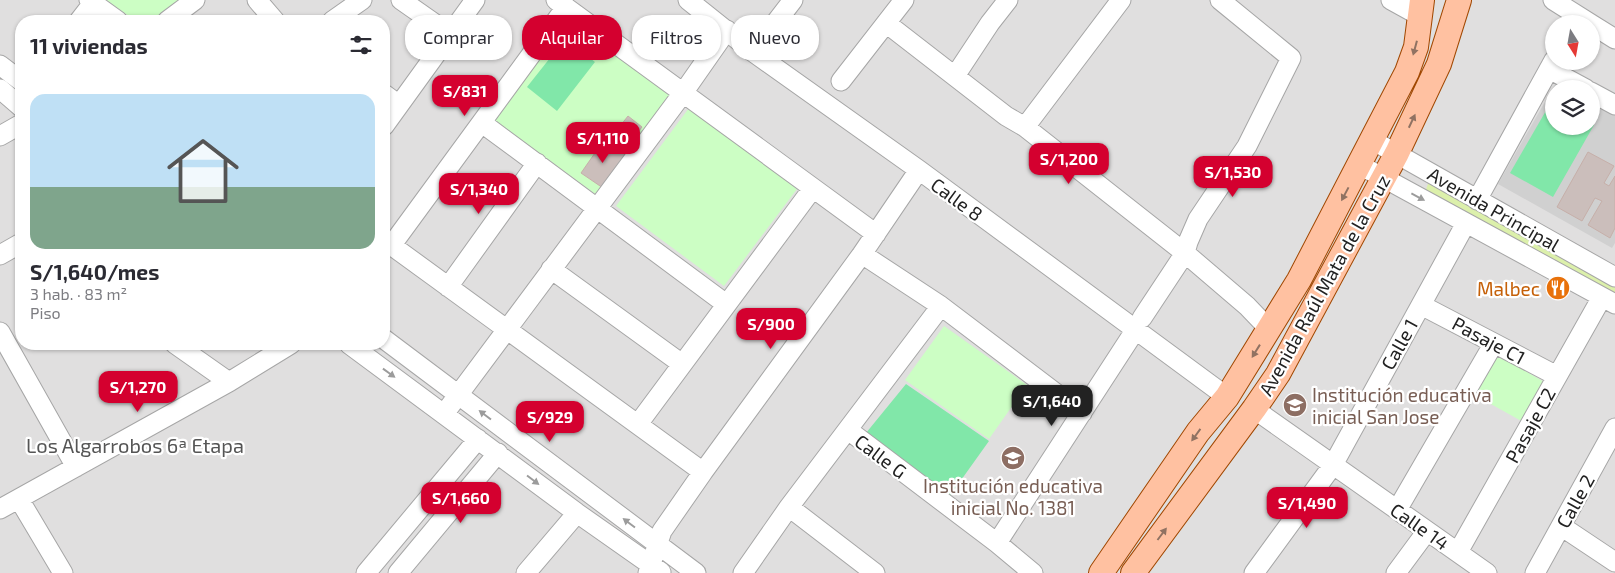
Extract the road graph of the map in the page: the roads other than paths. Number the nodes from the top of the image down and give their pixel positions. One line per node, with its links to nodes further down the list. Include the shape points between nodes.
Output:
1 (195, 0): 20 (street)
2 (257, 0): 21 (street)
3 (362, 0): 22 (street)
4 (401, 0): 23 (street)
5 (475, 0): 24 (street)
6 (688, 0): 28 (street, Calle 8)
7 (793, 0): 25 (street)
8 (904, 0): 27 (street)
9 (1008, 0): 38 (street)
10 (1121, 0): 49 (street)
11 (1220, 0): 65 (street, via 1291,58 1247,146 1198,219)
12 (1391, 0): 17 (street)
13 (1459, 0): 52 (main road, Avenida Raúl Mata de la Cruz, one-way to 13, via 1439,64)
14 (1553, 0): 26 (street)
15 (91, 2): 18 (street); 19 (street)
16 (561, 4): 42 (street); 47 (street)
17 (1421, 8): 51 (main road, Avenida Raúl Mata de la Cruz, one-way to 51, via 1416,46 1407,72)
18 (83, 15)
19 (109, 15)
20 (175, 15)
21 (270, 15)
22 (341, 15)
23 (422, 15)
24 (465, 15)
25 (781, 15)
26 (1573, 15)
27 (886, 23): 38 (street); 40 (street)
28 (727, 30): 30 (street, Calle 8); 42 (street)
29 (1600, 31): 31 (street)
30 (731, 33)
31 (1615, 39)
32 (428, 60): 44 (street)
33 (764, 60): 55 (street, Calle 8)
34 (0, 65): 37 (street)
35 (1548, 70): 58 (street)
36 (1559, 70): 39 (street)
37 (15, 76)
38 (955, 76): 49 (street)
39 (1573, 80)
40 (841, 82)
41 (0, 89): 45 (street)
42 (683, 93): 57 (street); 59 (street)
43 (1600, 96): 46 (street)
44 (391, 99)
45 (15, 102)
46 (1615, 104)
47 (482, 123): 53 (street); 62 (street)
48 (15, 127): 50 (street)
49 (1025, 127): 65 (street)
50 (0, 136)
51 (1372, 140): 52 (street, Avenida Principal); 54 (main road, Avenida Raúl Mata de la Cruz)
52 (1397, 153): 56 (main road, Avenida Raúl Mata de la Cruz); 58 (street, Avenida Principal)
53 (537, 163): 59 (street); 70 (street)
54 (1359, 167): 56 (street, Avenida Principal); 77 (main road, Avenida Raúl Mata de la Cruz, one-way to 77)
55 (919, 170): 61 (street); 75 (street, Calle 8)
56 (1383, 179): 60 (street, Avenida Principal, one-way to 60); 89 (main road, Avenida Raúl Mata de la Cruz, via 1278,374)
57 (813, 188): 61 (street); 72 (street)
58 (1477, 200): 69 (street, Avenida Principal)
59 (598, 208): 68 (street); 72 (street)
60 (1466, 223): 71 (street, Avenida Principal); 73 (street, Calle 1)
61 (876, 234): 66 (street)
62 (390, 240)
63 (390, 244): 70 (street)
64 (15, 246): 67 (street)
65 (1185, 253): 75 (street); 77 (street)
66 (862, 254): 74 (street); 99 (street)
67 (0, 255)
68 (551, 269): 76 (street); 84 (street)
69 (1613, 271)
70 (448, 287): 76 (street)
71 (1608, 301): 85 (street, Pasaje C2)
72 (726, 304): 84 (street)
73 (1421, 305): 80 (street, Pasaje C1); 97 (street, Calle 1)
74 (941, 306): 90 (street); 94 (street)
75 (1139, 324): 88 (street, Calle 8); 90 (street)
76 (508, 329): 87 (street); 92 (street)
77 (1269, 329): 88 (main road, Avenida Raúl Mata de la Cruz, one-way to 88)
78 (0, 332): 98 (street)
79 (390, 343): 87 (street)
80 (1494, 343): 85 (street, Pasaje C1); 103 (street)
81 (184, 350): 86 (street)
82 (281, 350): 86 (street)
83 (357, 350): 91 (street, one-way to 91)
84 (682, 364): 92 (street)
85 (1557, 376): 109 (street, Pasaje C2)
86 (229, 382): 98 (street)
87 (459, 395): 91 (street); 108 (street, one-way to 87)
88 (1227, 397): 120 (main road, Avenida Raúl Mata de la Cruz, one-way to 120, via 1198,432)
89 (1254, 409): 97 (street, Calle 14); 121 (main road, Avenida Raúl Mata de la Cruz, one-way to 89)
90 (1082, 413): 107 (street)
91 (444, 414): 95 (street)
92 (638, 424): 99 (street)
93 (1615, 428): 105 (street, Calle 2)
94 (848, 430): 101 (street); 107 (street, Calle G)
95 (478, 439): 96 (street); 113 (street)
96 (498, 454): 104 (street, one-way to 104); 114 (street)
97 (1333, 465): 103 (street, Calle 14); 122 (street, Calle 1)
98 (76, 467): 100 (street)
99 (703, 472): 108 (street, via 662,531)
100 (19, 498): 102 (street); 112 (street)
101 (789, 508): 117 (street); 118 (street)
102 (0, 509)
103 (1397, 510): 106 (street, Calle 14)
104 (577, 513): 111 (street); 115 (street)
105 (1561, 526): 110 (street); 125 (street, Calle 2)
106 (1427, 531): 109 (street, Calle 14); 123 (street)
107 (997, 544): 119 (street, Calle G)
108 (659, 546): 111 (street); 116 (street)
109 (1458, 552): 124 (street, Calle 14)
110 (1615, 562)
111 (654, 571)
112 (63, 573)
113 (366, 573)
114 (398, 573)
115 (526, 573)
116 (696, 573)
117 (743, 573)
118 (875, 573)
119 (1033, 573)
120 (1101, 573)
121 (1133, 573)
122 (1254, 573)
123 (1396, 573)
124 (1487, 573)
125 (1535, 573)

